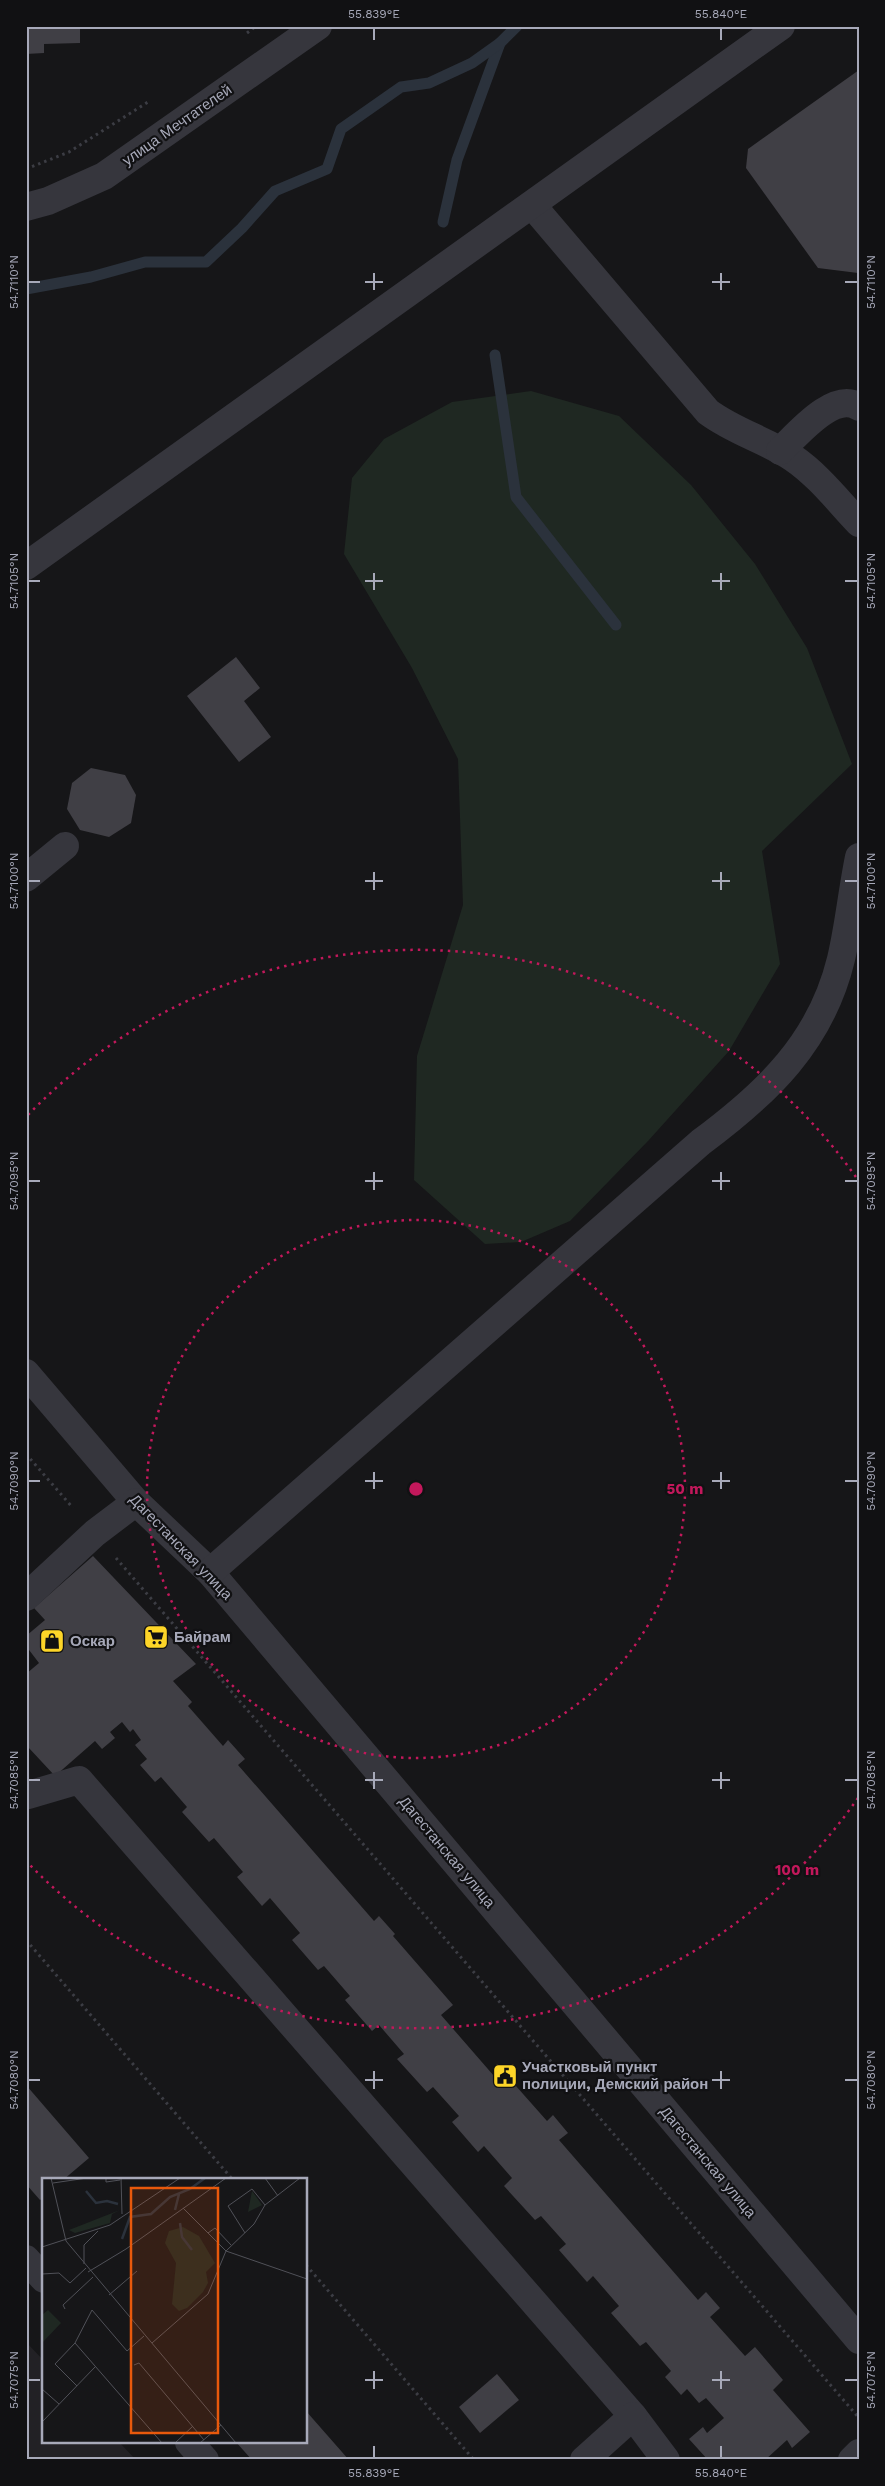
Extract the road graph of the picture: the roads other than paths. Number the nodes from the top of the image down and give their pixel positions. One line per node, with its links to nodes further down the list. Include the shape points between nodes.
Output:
1 (318, 26): 4 (street, улица Мечтателей, via 104,176 48,201)
2 (781, 26): 3 (street)
3 (532, 205): 6 (street, via 708,412); 8 (street)
4 (26, 207)
5 (859, 407): 6 (street, via 842,403 829,406)
6 (780, 451): 7 (street, via 806,469)
7 (859, 523)
8 (26, 566)
9 (65, 846): 11 (street)
10 (859, 857): 14 (street, via 835,978 808,1038 783,1072 745,1110 701,1142)
11 (26, 878)
12 (26, 1373): 13 (street, Дагестанская улица)
13 (136, 1502): 14 (street, Дагестанская улица); 15 (street, via 95,1533)
14 (210, 1572): 19 (street, Дагестанская улица)
15 (26, 1597)
16 (28, 1795): 20 (street, via 79,1780)
17 (26, 2259): 18 (street)
18 (42, 2276)
19 (859, 2340)
20 (633, 2416): 24 (street); 25 (street)
21 (192, 2444): 23 (street)
22 (859, 2453): 26 (street)
23 (205, 2460)
24 (584, 2460)
25 (666, 2460)
26 (852, 2460)

